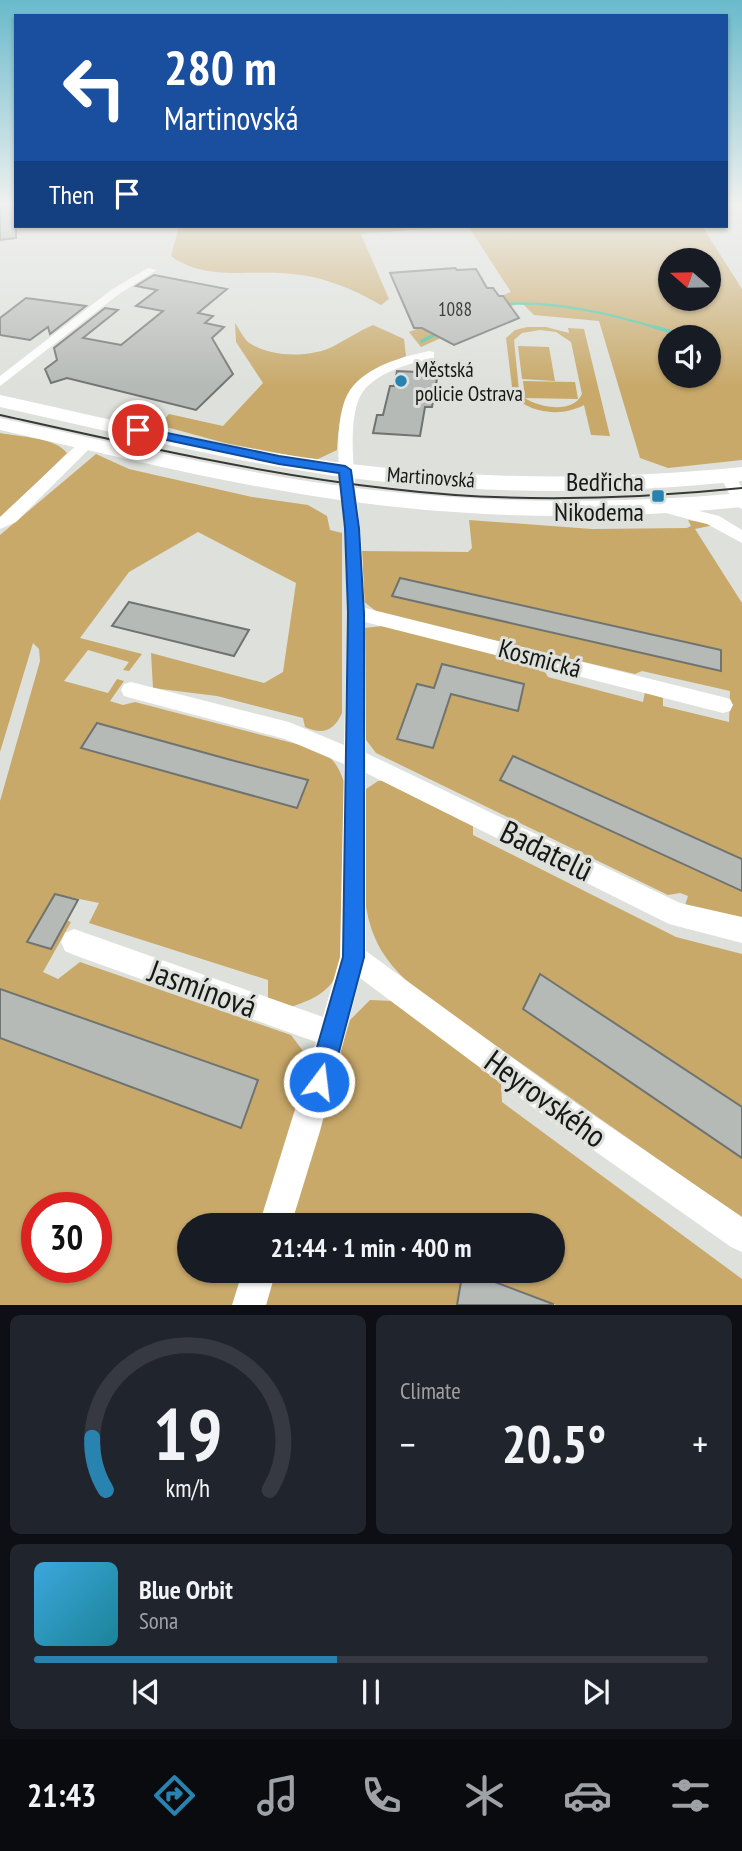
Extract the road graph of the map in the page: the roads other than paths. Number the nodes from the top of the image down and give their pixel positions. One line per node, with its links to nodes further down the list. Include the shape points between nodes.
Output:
1 (152, 270): 3 (street, via 115,292)
2 (429, 355): 7 (street, via 385,370 355,393 349,408)
3 (0, 383)
4 (0, 401): 7 (street, Martinovská)
5 (0, 424): 6 (street, Martinovská)
6 (87, 443): 9 (street, Martinovská, via 262,481); 12 (street)
7 (345, 470): 8 (street, Martinovská, via 536,483 642,483); 9 (street)
8 (735, 475): 10 (street)
9 (348, 494): 11 (street, Martinovská, via 499,507); 14 (street)
10 (741, 501): 11 (street, Martinovská)
11 (668, 508): 13 (street, Martinovská, via 712,520)
12 (0, 524)
13 (742, 537)
14 (356, 613): 16 (street, Kosmická); 17 (street)
15 (131, 691): 17 (street, Badatelů, via 289,731)
16 (723, 705)
17 (357, 759): 18 (street, Badatelů, via 678,915); 20 (street)
18 (742, 930)
19 (74, 942): 21 (street, Jasmínová)
20 (354, 957): 21 (street); 23 (street, Heyrovského, via 548,1101)
21 (332, 1034): 22 (street)
22 (279, 1213)
23 (742, 1236)
24 (256, 1283): 25 (street)
25 (249, 1305)

